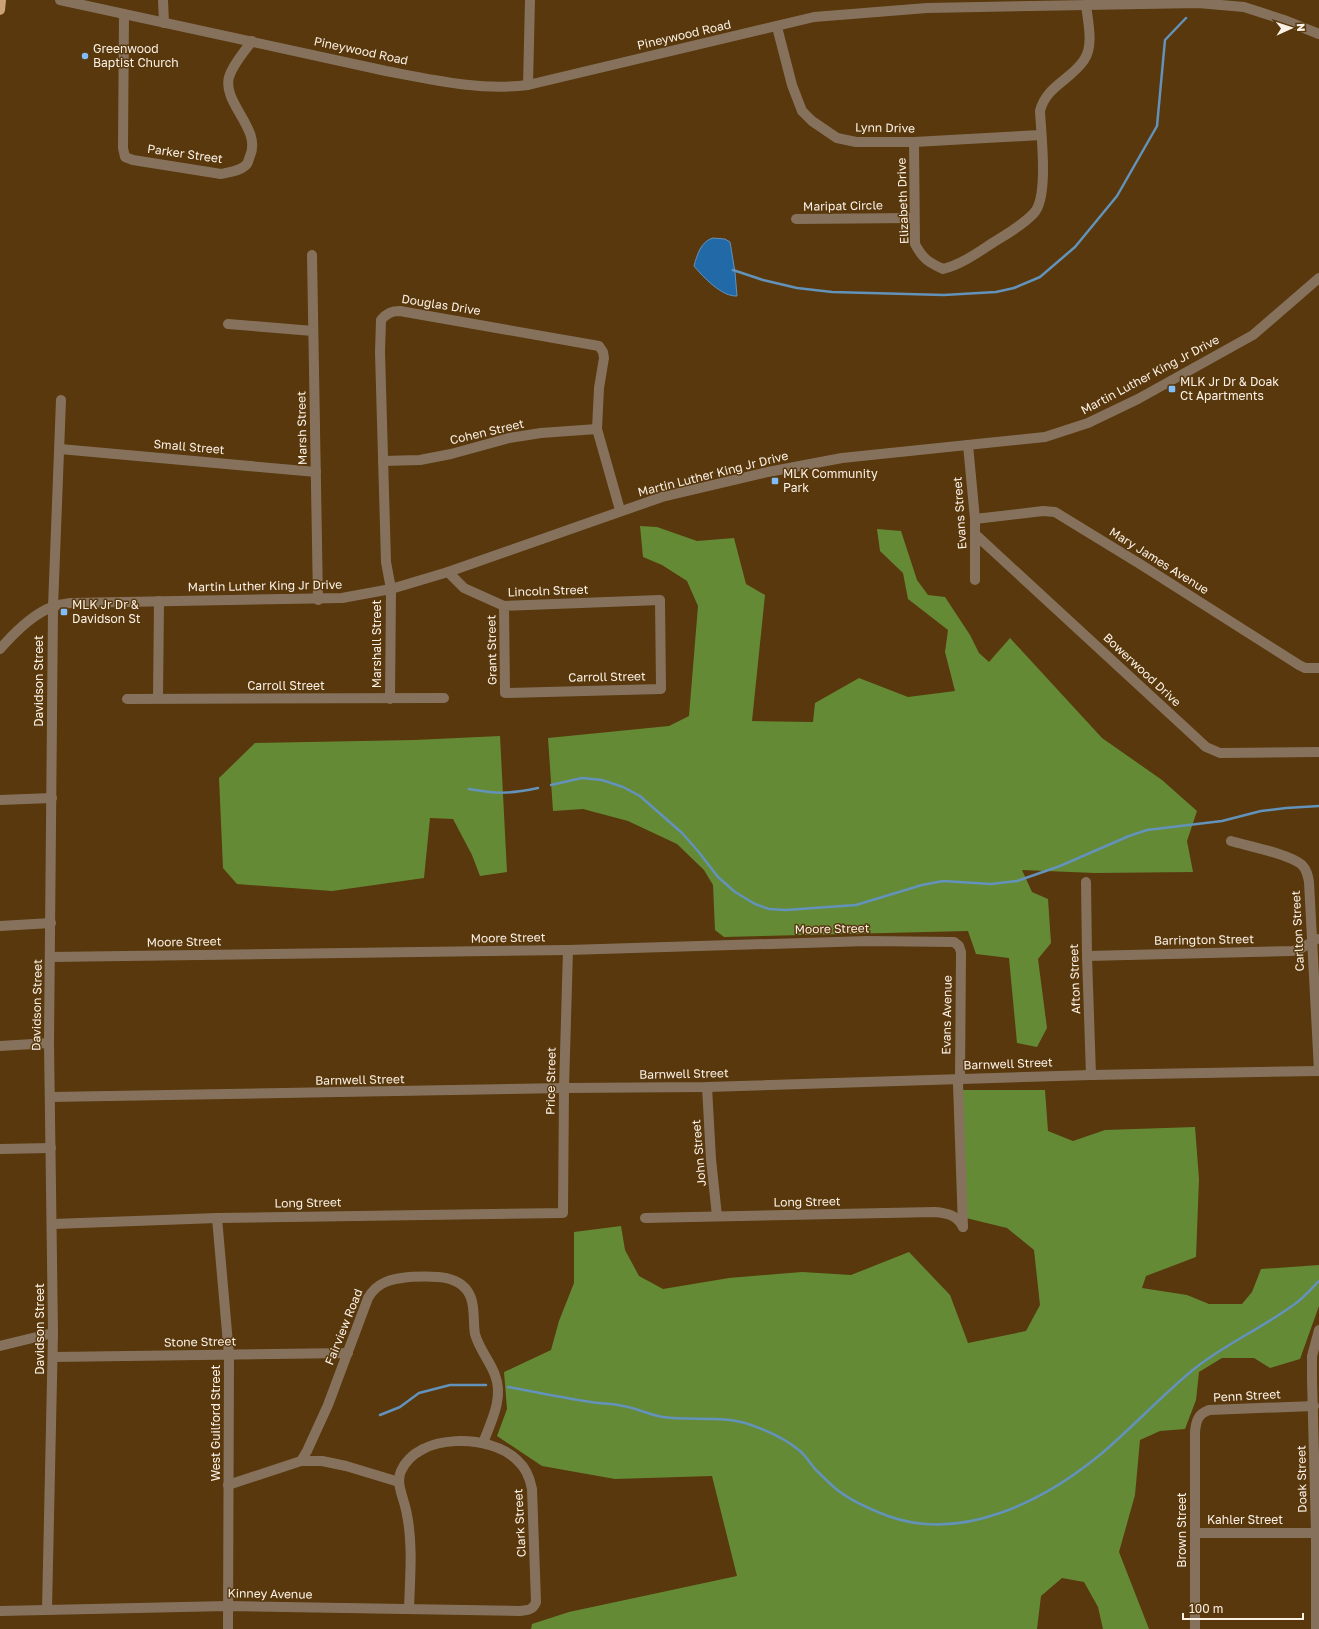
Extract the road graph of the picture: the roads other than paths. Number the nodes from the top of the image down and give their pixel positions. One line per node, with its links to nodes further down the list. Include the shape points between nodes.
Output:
1 (1, 0): 6 (main road)
2 (60, 0): 7 (street, Pineywood Road)
3 (163, 0): 8 (street)
4 (530, 0): 12 (street)
5 (1086, 5): 9 (street, Pineywood Road, via 927,8 814,17); 10 (street, Pineywood Road, via 1198,3 1244,7); 13 (street, Elizabeth Drive, via 1089,44 1084,60 1042,101)
6 (0, 10)
7 (124, 14): 8 (street, Pineywood Road); 11 (street, Parker Street, via 123,148 125,157 133,160 221,174 233,172 247,164 252,152 252,139 236,108 229,78)
8 (164, 23): 11 (street, Pineywood Road)
9 (777, 27): 12 (street, Pineywood Road); 14 (street, Lynn Drive, via 797,99 802,111 812,121 837,138 856,142)
10 (1319, 34)
11 (252, 41): 12 (street, Pineywood Road, via 429,79 487,87)
12 (528, 85)
13 (1041, 135): 14 (street, Lynn Drive); 15 (street, Elizabeth Drive, via 1043,182 1040,200 1035,212 1014,230 963,262 943,269 927,262 920,254 915,244)
14 (914, 142): 15 (street, Elizabeth Drive)
15 (914, 218): 16 (street, Maripat Circle)
16 (796, 220)
17 (312, 255): 20 (street, Marsh Street)
18 (1319, 278): 23 (street, Martin Luther King Jr Drive, via 1253,335 1088,423 1045,437)
19 (228, 324): 20 (street)
20 (313, 331): 26 (street, Marsh Street)
21 (61, 400): 24 (street, Davidson Street)
22 (597, 429): 25 (street, Cohen Street, via 509,438 428,459); 25 (street, Douglas Drive, via 599,388 604,358 599,346 393,311 381,320 380,327); 27 (street, Douglas Drive)
23 (968, 445): 27 (street, Martin Luther King Jr Drive, via 842,458 768,472 662,497); 28 (street, Evans Street)
24 (60, 449): 26 (street, Small Street); 35 (street, Davidson Street)
25 (382, 461): 32 (street, Douglas Drive, via 386,562)
26 (316, 472): 33 (street, Marsh Street)
27 (620, 510): 30 (street, Martin Luther King Jr Drive)
28 (975, 519): 29 (street, Evans Street); 38 (street, Mary James Avenue, via 1043,511 1055,512 1299,665 1305,668)
29 (976, 535): 31 (street, Evans Street); 45 (street, Bowerwood Drive, via 1206,747 1220,753)
30 (448, 572): 32 (street, Martin Luther King Jr Drive); 36 (street, Lincoln Street, via 464,588)
31 (975, 580)
32 (391, 589): 33 (street, Martin Luther King Jr Drive); 44 (street, Marshall Street)
33 (318, 600): 34 (street, Martin Luther King Jr Drive)
34 (160, 602): 35 (street, Martin Luther King Jr Drive, via 71,603); 41 (street)
35 (52, 606): 37 (street, Martin Luther King Jr Drive, via 22,628); 46 (street, Davidson Street)
36 (504, 606): 39 (street, Lincoln Street, via 660,600); 40 (street, Grant Street)
37 (0, 649)
38 (1319, 668)
39 (661, 689): 40 (street, Carroll Street)
40 (505, 693)
41 (158, 698): 43 (street, Carroll Street); 44 (street, Carroll Street)
42 (444, 698): 44 (street, Carroll Street)
43 (127, 699)
44 (390, 699)
45 (1319, 752)
46 (52, 798): 47 (street); 50 (street, Davidson Street)
47 (0, 800)
48 (1231, 841): 52 (street, Carlton Street, via 1286,857 1302,865 1309,882)
49 (1086, 882): 55 (street, Afton Street)
50 (51, 923): 51 (street); 56 (street, Davidson Street)
51 (0, 926)
52 (1316, 940): 55 (street, Barrington Street, via 1292,952); 59 (street, Carlton Street)
53 (568, 950): 54 (street, Moore Street, via 946,941 954,942); 56 (street, Moore Street); 62 (street, Price Street)
54 (961, 952): 61 (street, Evans Avenue)
55 (1087, 956): 60 (street, Afton Street)
56 (50, 957): 57 (street, Davidson Street)
57 (49, 1043): 58 (street); 64 (street, Davidson Street)
58 (0, 1046)
59 (1319, 1071): 60 (street, Barnwell Street)
60 (1091, 1075): 61 (street, Barnwell Street)
61 (960, 1079): 63 (street, Barnwell Street); 72 (street, Evans Avenue, via 958,1084)
62 (564, 1088): 63 (street, Barnwell Street); 64 (street, Barnwell Street); 67 (street, Price Street)
63 (707, 1088): 68 (street, John Street)
64 (50, 1097): 65 (street, Davidson Street)
65 (51, 1148): 66 (street); 71 (street, Davidson Street)
66 (0, 1149)
67 (563, 1213): 69 (street, Long Street)
68 (717, 1216): 70 (street, Long Street); 72 (street, Long Street, via 945,1213 955,1218)
69 (217, 1218): 71 (street, Long Street); 77 (street, West Guilford Street)
70 (645, 1218)
71 (53, 1224): 74 (street, Davidson Street)
72 (963, 1227)
73 (1319, 1330): 79 (street, Doak Street, via 1312,1356)
74 (53, 1333): 75 (street); 78 (street, Davidson Street)
75 (0, 1346)
76 (348, 1353): 77 (street, Stone Street); 81 (street, Fairview Road, via 368,1298 382,1283 396,1278 430,1277 457,1282 467,1290 471,1298 475,1334 498,1385 499,1396); 82 (street, Fairview Road, via 319,1425)
77 (229, 1355): 78 (street, Stone Street); 84 (street, West Guilford Street)
78 (53, 1357): 90 (street, Davidson Street)
79 (1314, 1406): 80 (street, Penn Street, via 1209,1410 1200,1415); 86 (street, Doak Street)
80 (1195, 1432): 85 (street, Brown Street)
81 (483, 1443): 83 (street, Clark Street, via 446,1442 420,1451 408,1460); 87 (street, Clark Street, via 504,1450 517,1460 530,1480)
82 (301, 1461): 83 (street, via 322,1461 346,1466); 84 (street)
83 (398, 1482): 89 (street, via 408,1515 411,1557)
84 (228, 1485): 88 (street, West Guilford Street)
85 (1196, 1533): 86 (street, Kahler Street); 93 (street, Brown Street)
86 (1317, 1533): 94 (street, Doak Street)
87 (536, 1602): 89 (street, Kinney Avenue, via 530,1610 520,1611)
88 (228, 1606): 89 (street, Kinney Avenue); 90 (street, Kinney Avenue); 92 (street, West Guilford Street)
89 (409, 1609)
90 (47, 1610): 91 (street, Kinney Avenue)
91 (0, 1611)
92 (228, 1629)
93 (1195, 1629)
94 (1316, 1629)

